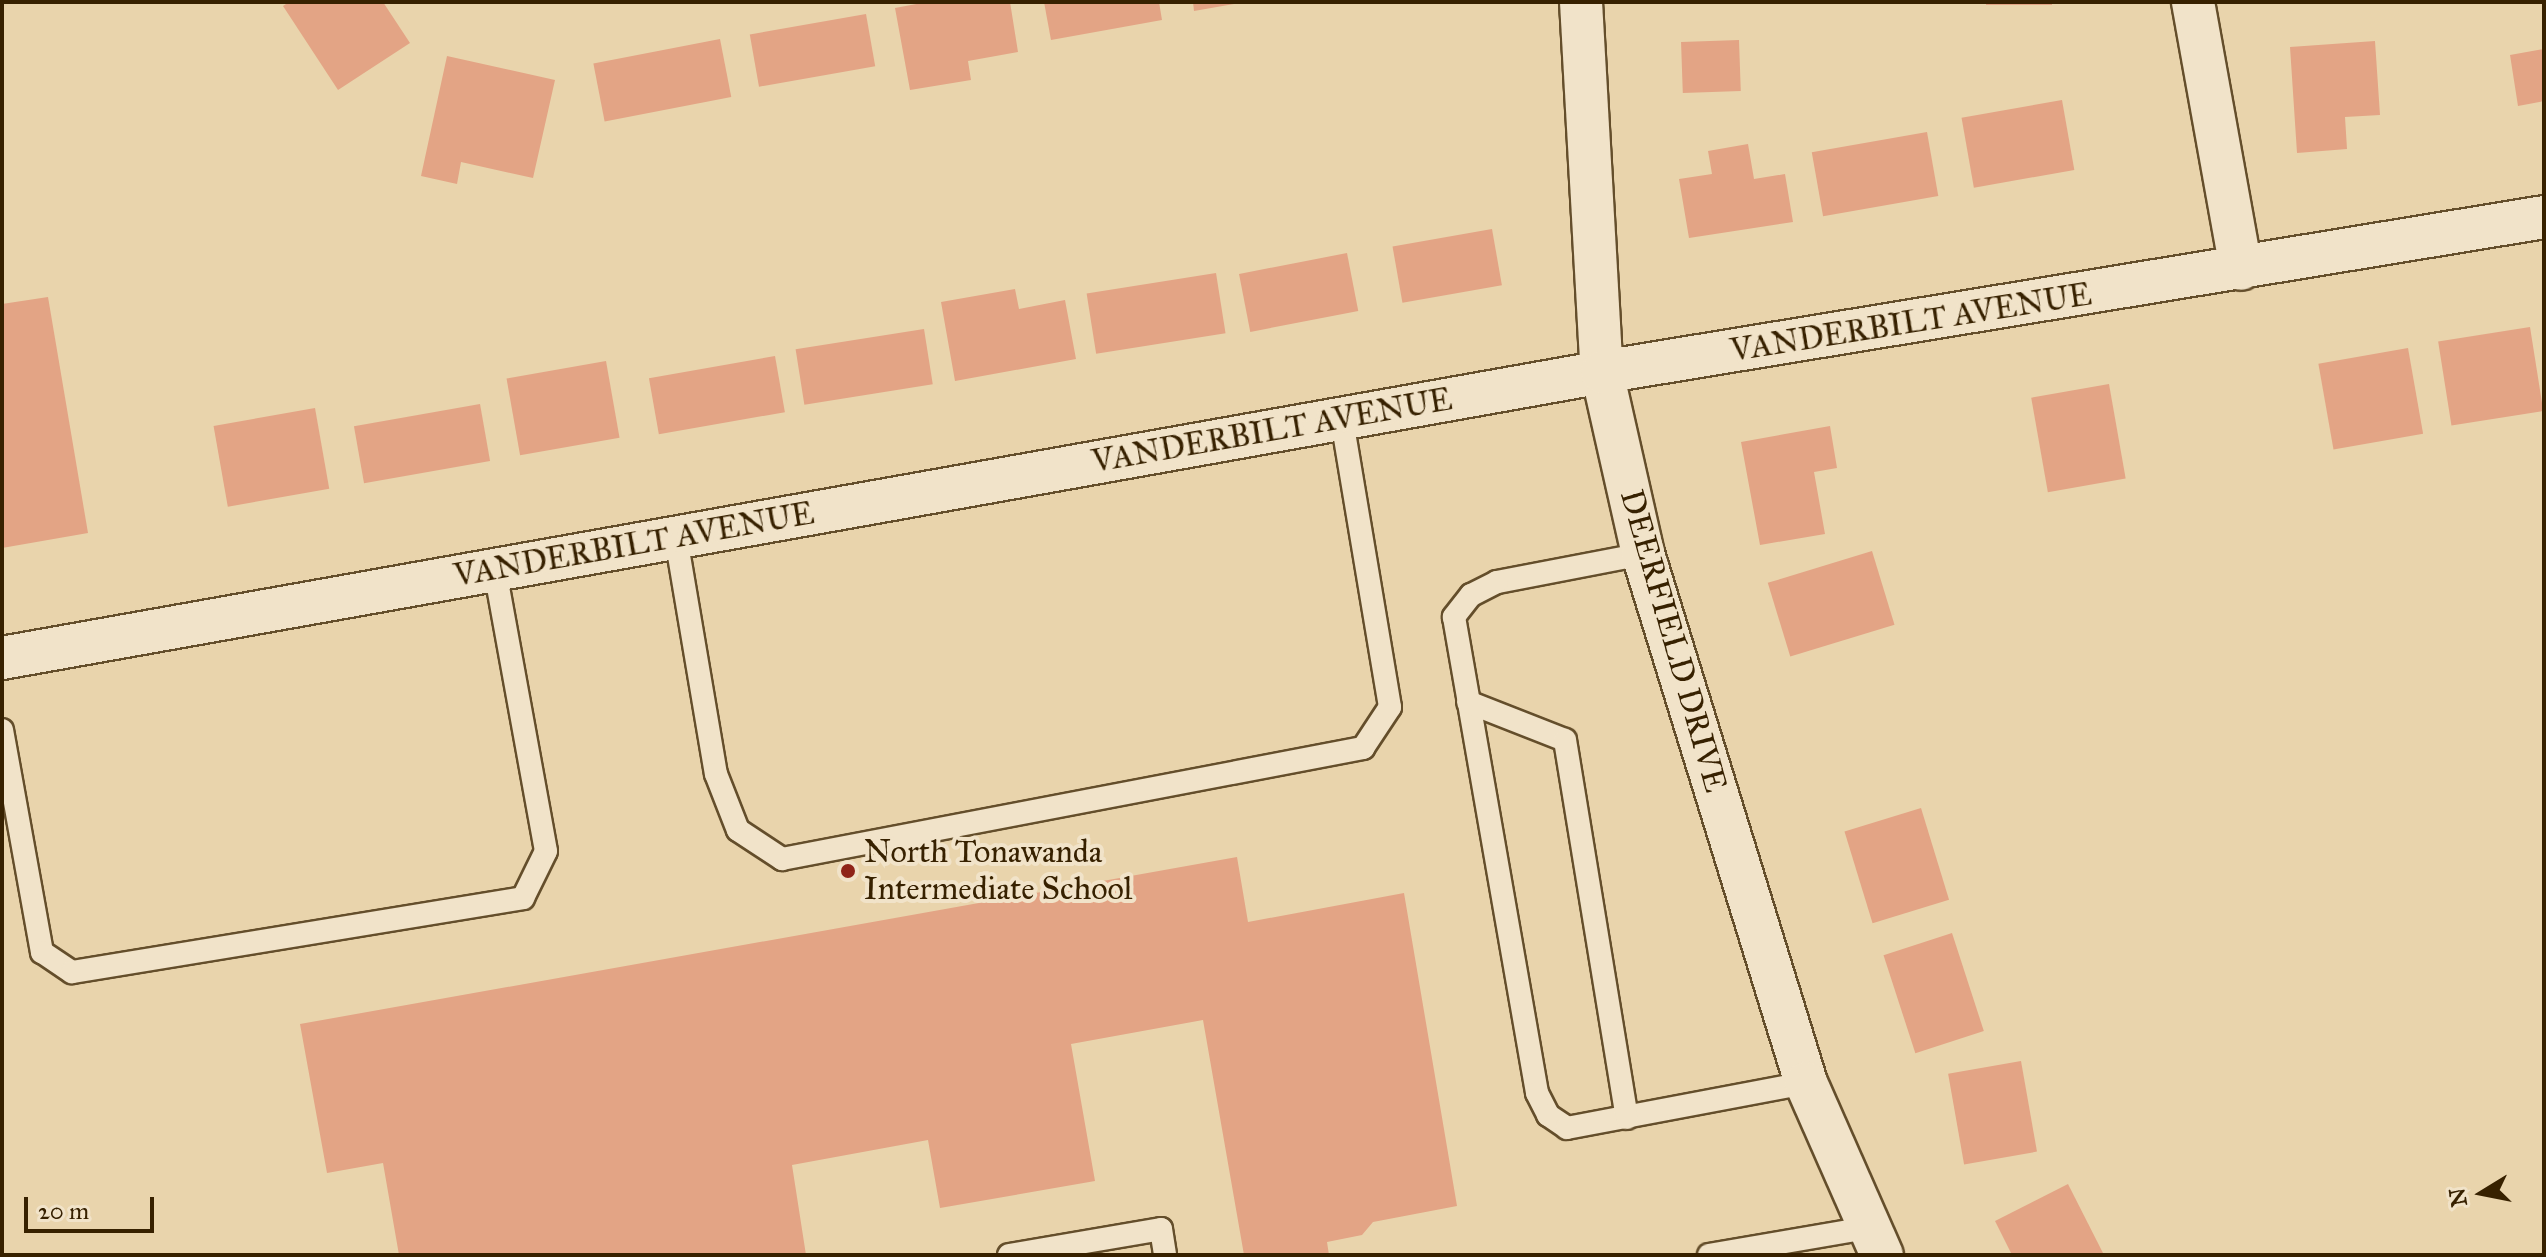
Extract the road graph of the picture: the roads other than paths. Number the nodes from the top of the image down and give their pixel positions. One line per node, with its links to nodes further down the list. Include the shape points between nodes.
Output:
1 (1581, 2): 5 (street, DEERFIELD DRIVE)
2 (2193, 2): 4 (street)
3 (2544, 217): 4 (street, VANDERBILT AVENUE)
4 (2241, 269): 5 (street, VANDERBILT AVENUE)
5 (1602, 372): 6 (street, VANDERBILT AVENUE); 8 (street, DEERFIELD DRIVE)
6 (1342, 419): 7 (street, VANDERBILT AVENUE); 7 (lane, via 1390,707 1363,748 782,859 738,830 716,774)
7 (676, 538): 9 (street, VANDERBILT AVENUE)
8 (1643, 554): 11 (lane, via 1497,582 1471,595 1454,617); 13 (street, DEERFIELD DRIVE)
9 (495, 570): 10 (street, VANDERBILT AVENUE); 12 (lane, via 546,851 523,898 72,972 42,952)
10 (2, 658)
11 (1468, 702): 14 (lane, via 1565,740); 14 (lane, via 1537,1093 1548,1115 1567,1128)
12 (2, 730)
13 (1806, 1083): 14 (lane); 15 (street, DEERFIELD DRIVE)
14 (1627, 1118)
15 (1874, 1241): 18 (lane)
16 (1009, 1255): 17 (lane, via 1161,1229)
17 (1165, 1255)
18 (1709, 1255)

